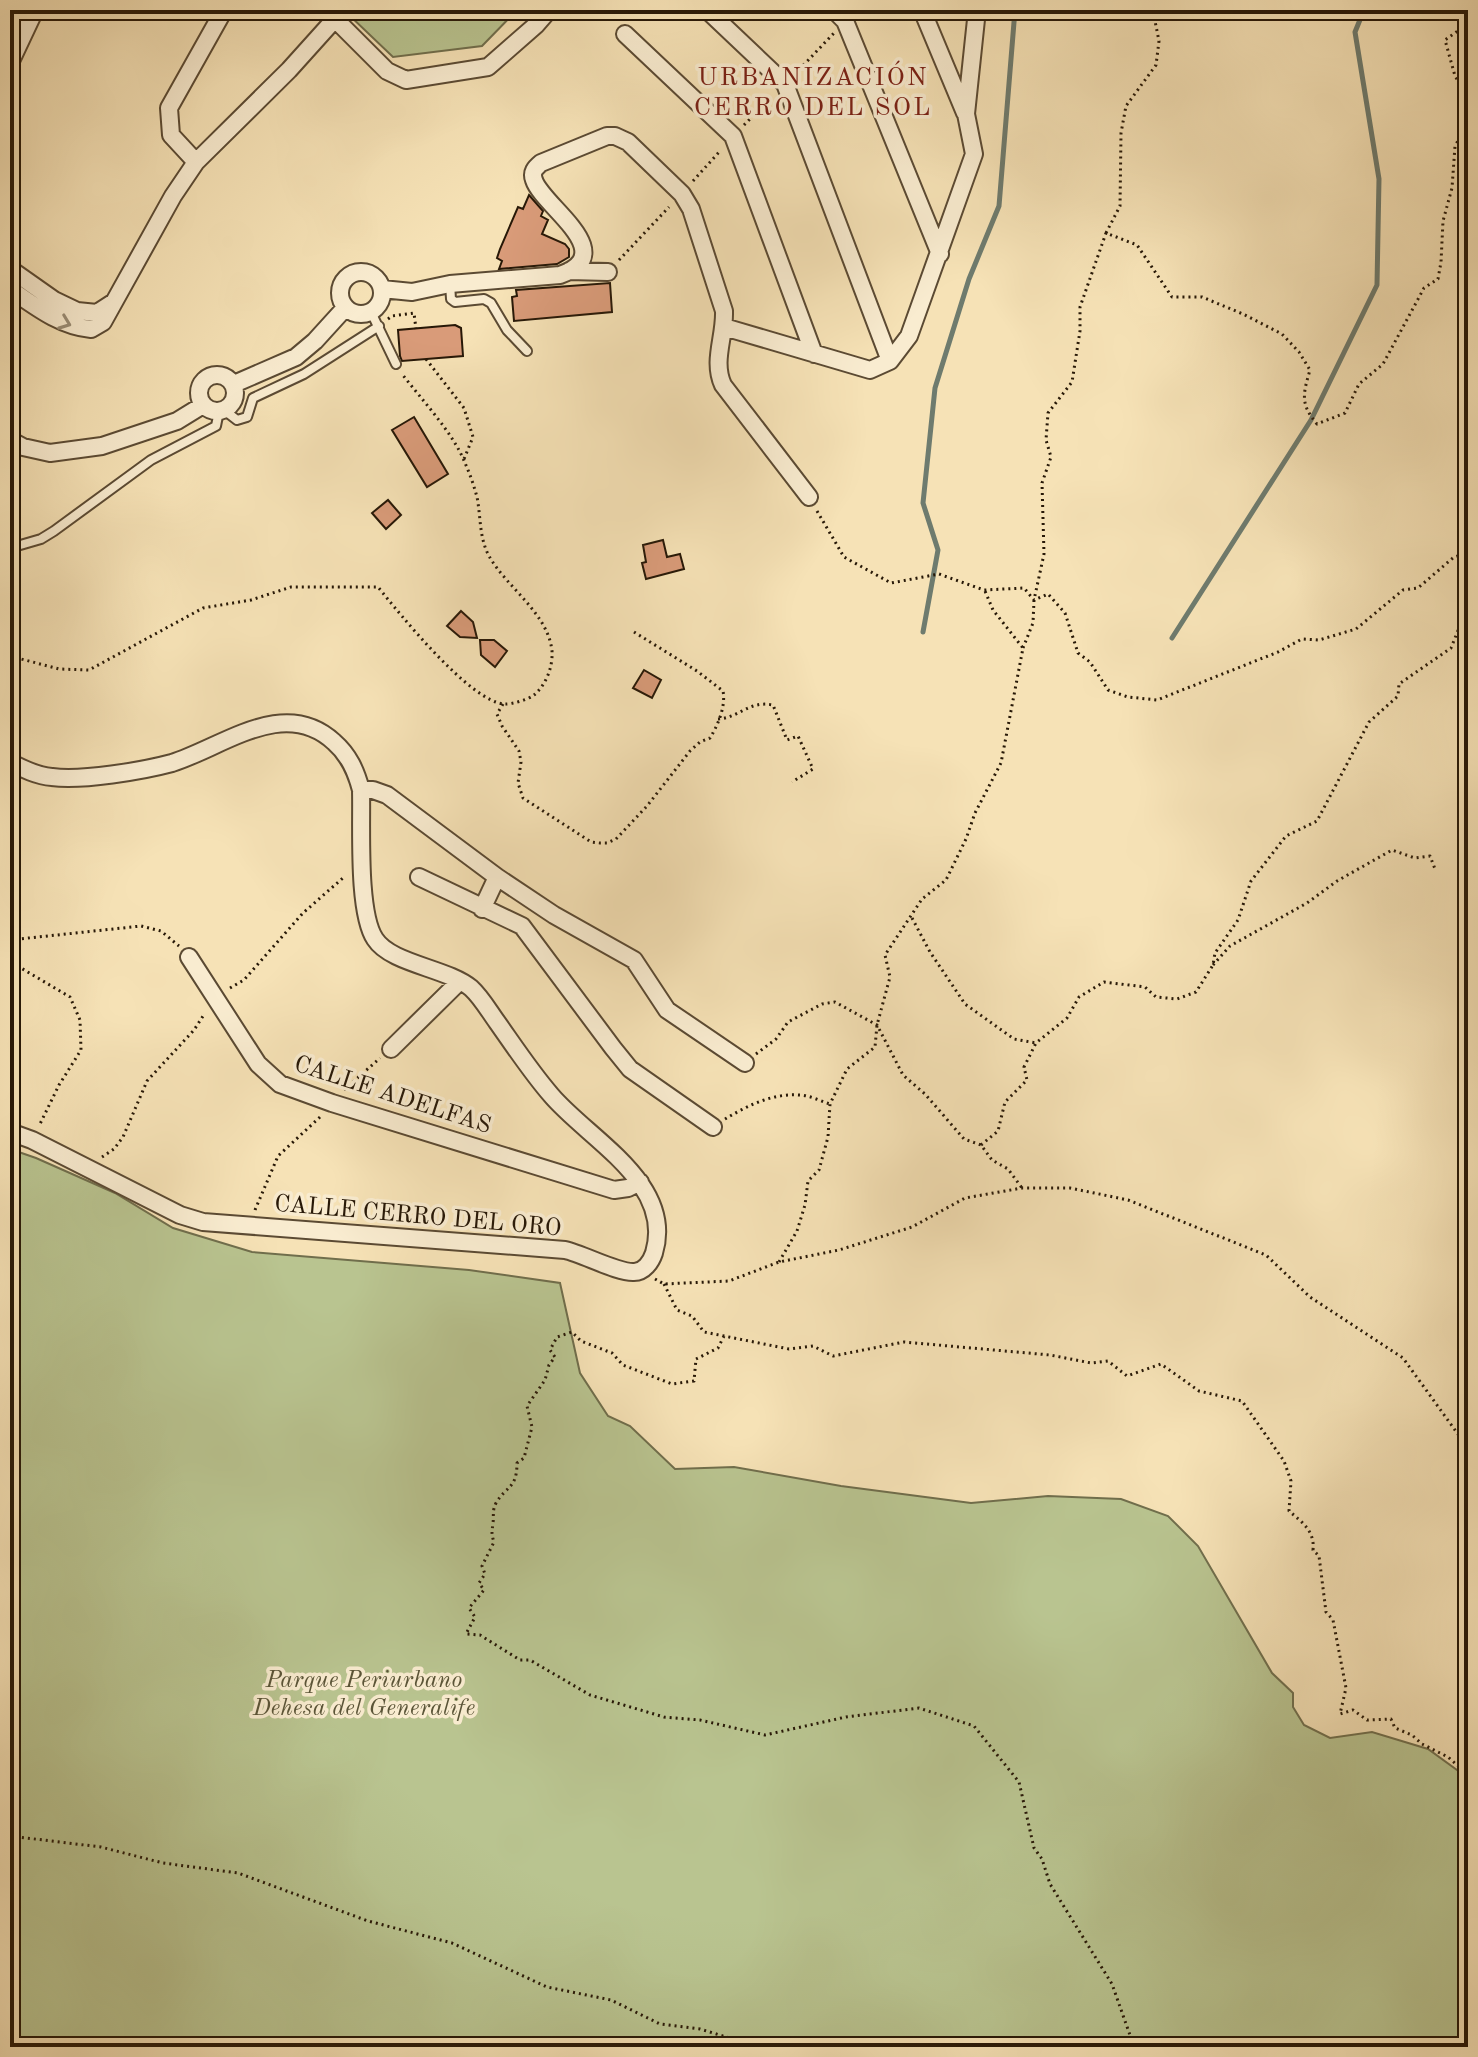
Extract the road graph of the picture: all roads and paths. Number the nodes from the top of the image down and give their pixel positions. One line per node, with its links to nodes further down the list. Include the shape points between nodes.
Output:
1 (35, 10): 12 (street)
2 (224, 10): 16 (street, via 169,108 171,135)
3 (549, 10): 9 (street, via 488,67 406,80 387,71)
4 (707, 10): 33 (street, via 785,84)
5 (834, 10): 18 (street, via 845,21)
6 (922, 10): 14 (street)
7 (1159, 10): 17 (path, via 1156,65 1126,106 1120,206)
8 (975, 11): 14 (street)
9 (339, 14): 16 (street)
10 (1466, 27): 13 (path, via 1445,40 1455,76)
11 (625, 34): 31 (street, via 733,136)
12 (10, 63)
13 (1468, 97)
14 (966, 114): 18 (street, via 974,154)
15 (1468, 131): 17 (path, via 1455,146 1438,279 1424,288 1383,364 1359,384 1345,413 1317,424 1307,412 1304,393 1310,370 1282,334 1202,297 1172,297 1137,245)
16 (196, 162): 25 (street)
17 (1106, 233): 43 (path, via 1080,307 1072,382 1048,413 1051,457 1042,483 1044,554)
18 (940, 254): 33 (street, via 909,336)
19 (10, 269): 25 (street, via 77,311 97,313)
20 (569, 271): 21 (street); 22 (street); 28 (street, via 582,258 581,240 533,173 541,163 607,136 621,138 691,209 724,311)
21 (608, 272)
22 (450, 284): 24 (street, via 412,292); 30 (lane, via 455,302 491,303)
23 (10, 289): 25 (street, one-way to 25, via 77,328 91,329 103,322)
24 (382, 289): 26 (street, via 368,274 348,277 341,288); 27 (street)
25 (115, 301)
26 (345, 308): 27 (street); 35 (street, via 296,357)
27 (375, 319): 29 (path, via 414,313); 34 (lane); 36 (lane, via 304,374 253,398 247,417 237,420)
28 (724, 327): 31 (street); 39 (street, via 717,364 723,385)
29 (416, 329)
30 (527, 351)
31 (814, 354): 33 (street, via 870,370)
32 (426, 359): 38 (path, via 464,408 473,437)
33 (890, 361)
34 (396, 364): 38 (path)
35 (234, 384): 36 (street, via 233,402); 36 (street, via 212,375 199,387 199,399)
36 (215, 408): 37 (street, via 102,446 50,453); 40 (lane, via 216,426 151,460 41,539)
37 (10, 440)
38 (464, 459): 48 (path, via 488,553 534,612 552,652 550,669 535,694)
39 (809, 497): 42 (path, via 844,557 891,583 939,574)
40 (10, 548)
41 (1468, 553): 43 (path, via 1454,557 1418,588 1403,590 1356,629 1319,640 1302,639 1157,700 1108,690 1078,653 1065,613 1048,594)
42 (984, 590): 43 (path, via 1024,588); 46 (path)
43 (1034, 600): 46 (path, via 1033,623)
44 (1468, 617): 62 (path, via 1451,648 1399,684 1398,696 1369,722 1317,821 1286,836 1251,881 1238,920 1215,953)
45 (634, 632): 49 (path, via 723,691)
46 (1023, 648): 58 (path, via 1001,763 946,880 922,899)
47 (10, 656): 48 (path, via 59,669 89,670 203,608 291,587 378,587 425,645 477,692)
48 (503, 704): 49 (path, via 497,714 519,751 523,798 600,843 616,839 690,751 710,738)
49 (718, 719): 51 (path, via 750,706 773,705 787,740 798,736 813,769)
50 (10, 762): 52 (street, via 38,775 69,778 157,767 265,725 293,723 323,732 339,747 356,770)
51 (792, 782)
52 (361, 790): 54 (street); 56 (street, via 387,795)
53 (1435, 869): 62 (path, via 1430,856 1415,858 1392,850 1230,946)
54 (363, 873): 63 (street, via 365,914 381,947); 64 (path, via 348,874 303,913 244,980)
55 (419, 877): 57 (street)
56 (497, 877): 57 (street); 68 (street, via 634,960 667,1010)
57 (482, 909): 72 (street, via 522,926 630,1069)
58 (912, 916): 65 (path, via 885,955 890,977); 66 (path, via 965,1004 1014,1039)
59 (10, 940): 61 (path, via 141,926 161,931)
60 (10, 956): 74 (path, via 70,997 80,1020 81,1050)
61 (189, 957): 64 (street, CALLE ADELFAS)
62 (1213, 965): 66 (path, via 1196,992 1177,999 1156,997 1145,987 1104,982 1079,997 1067,1018)
63 (460, 981): 67 (street); 77 (street, via 477,994 557,1103)
64 (215, 997): 76 (path, via 194,1030 147,1081 123,1137); 77 (street, CALLE ADELFAS, via 258,1064 280,1084 614,1190)
65 (877, 1025): 68 (path, via 835,1002 822,1004 788,1022 776,1039); 70 (path, via 875,1047 847,1069); 75 (path, via 903,1075 964,1139)
66 (1036, 1043): 75 (path, via 1024,1067 1027,1080 1005,1102 998,1131)
67 (391, 1049): 69 (path)
68 (745, 1063)
69 (338, 1096)
70 (830, 1104): 72 (path, via 801,1095 776,1096); 80 (path, via 819,1170 808,1181 797,1231)
71 (325, 1112): 79 (path, via 278,1156)
72 (713, 1127)
73 (10, 1132): 74 (street, CALLE CERRO DEL ORO)
74 (32, 1140): 76 (street, CALLE CERRO DEL ORO)
75 (981, 1145): 78 (path)
76 (93, 1171): 79 (street, CALLE CERRO DEL ORO, via 180,1215)
77 (640, 1182): 81 (street, via 656,1222 653,1256)
78 (1022, 1188): 80 (path, via 965,1198 912,1227); 84 (path, via 1070,1188 1128,1200 1266,1255 1310,1297 1403,1358)
79 (248, 1225): 81 (street, CALLE CERRO DEL ORO, via 565,1250 622,1271)
80 (779, 1262): 82 (path, via 729,1281)
81 (642, 1270): 82 (path)
82 (664, 1284): 83 (path, via 677,1310 692,1316 704,1332)
83 (724, 1336): 85 (path, via 789,1349 813,1346 833,1356 904,1342 1050,1355 1108,1361 1127,1376 1161,1364 1199,1391 1242,1401 1284,1461 1291,1481 1289,1511 1307,1526 1319,1556 1326,1612 1333,1620 1346,1688 1340,1714 1353,1710 1367,1720 1391,1719 1395,1728 1448,1757); 88 (path, via 718,1348 696,1359 694,1381 672,1384 623,1365 612,1353 572,1332 557,1337 545,1380 527,1406 532,1427 524,1458 492,1513 494,1542 479,1583 484,1590 469,1608 475,1617 466,1634 480,1635 590,1695 664,1717 765,1735 919,1708 974,1726 1019,1782 1034,1848 1050,1884 1112,1984)
84 (1468, 1448)
85 (1468, 1775)
86 (10, 1836): 87 (path, via 238,1873 368,1921 452,1943 547,1987 611,2000 660,2024 700,2029)
87 (759, 2047)
88 (1130, 2047)

